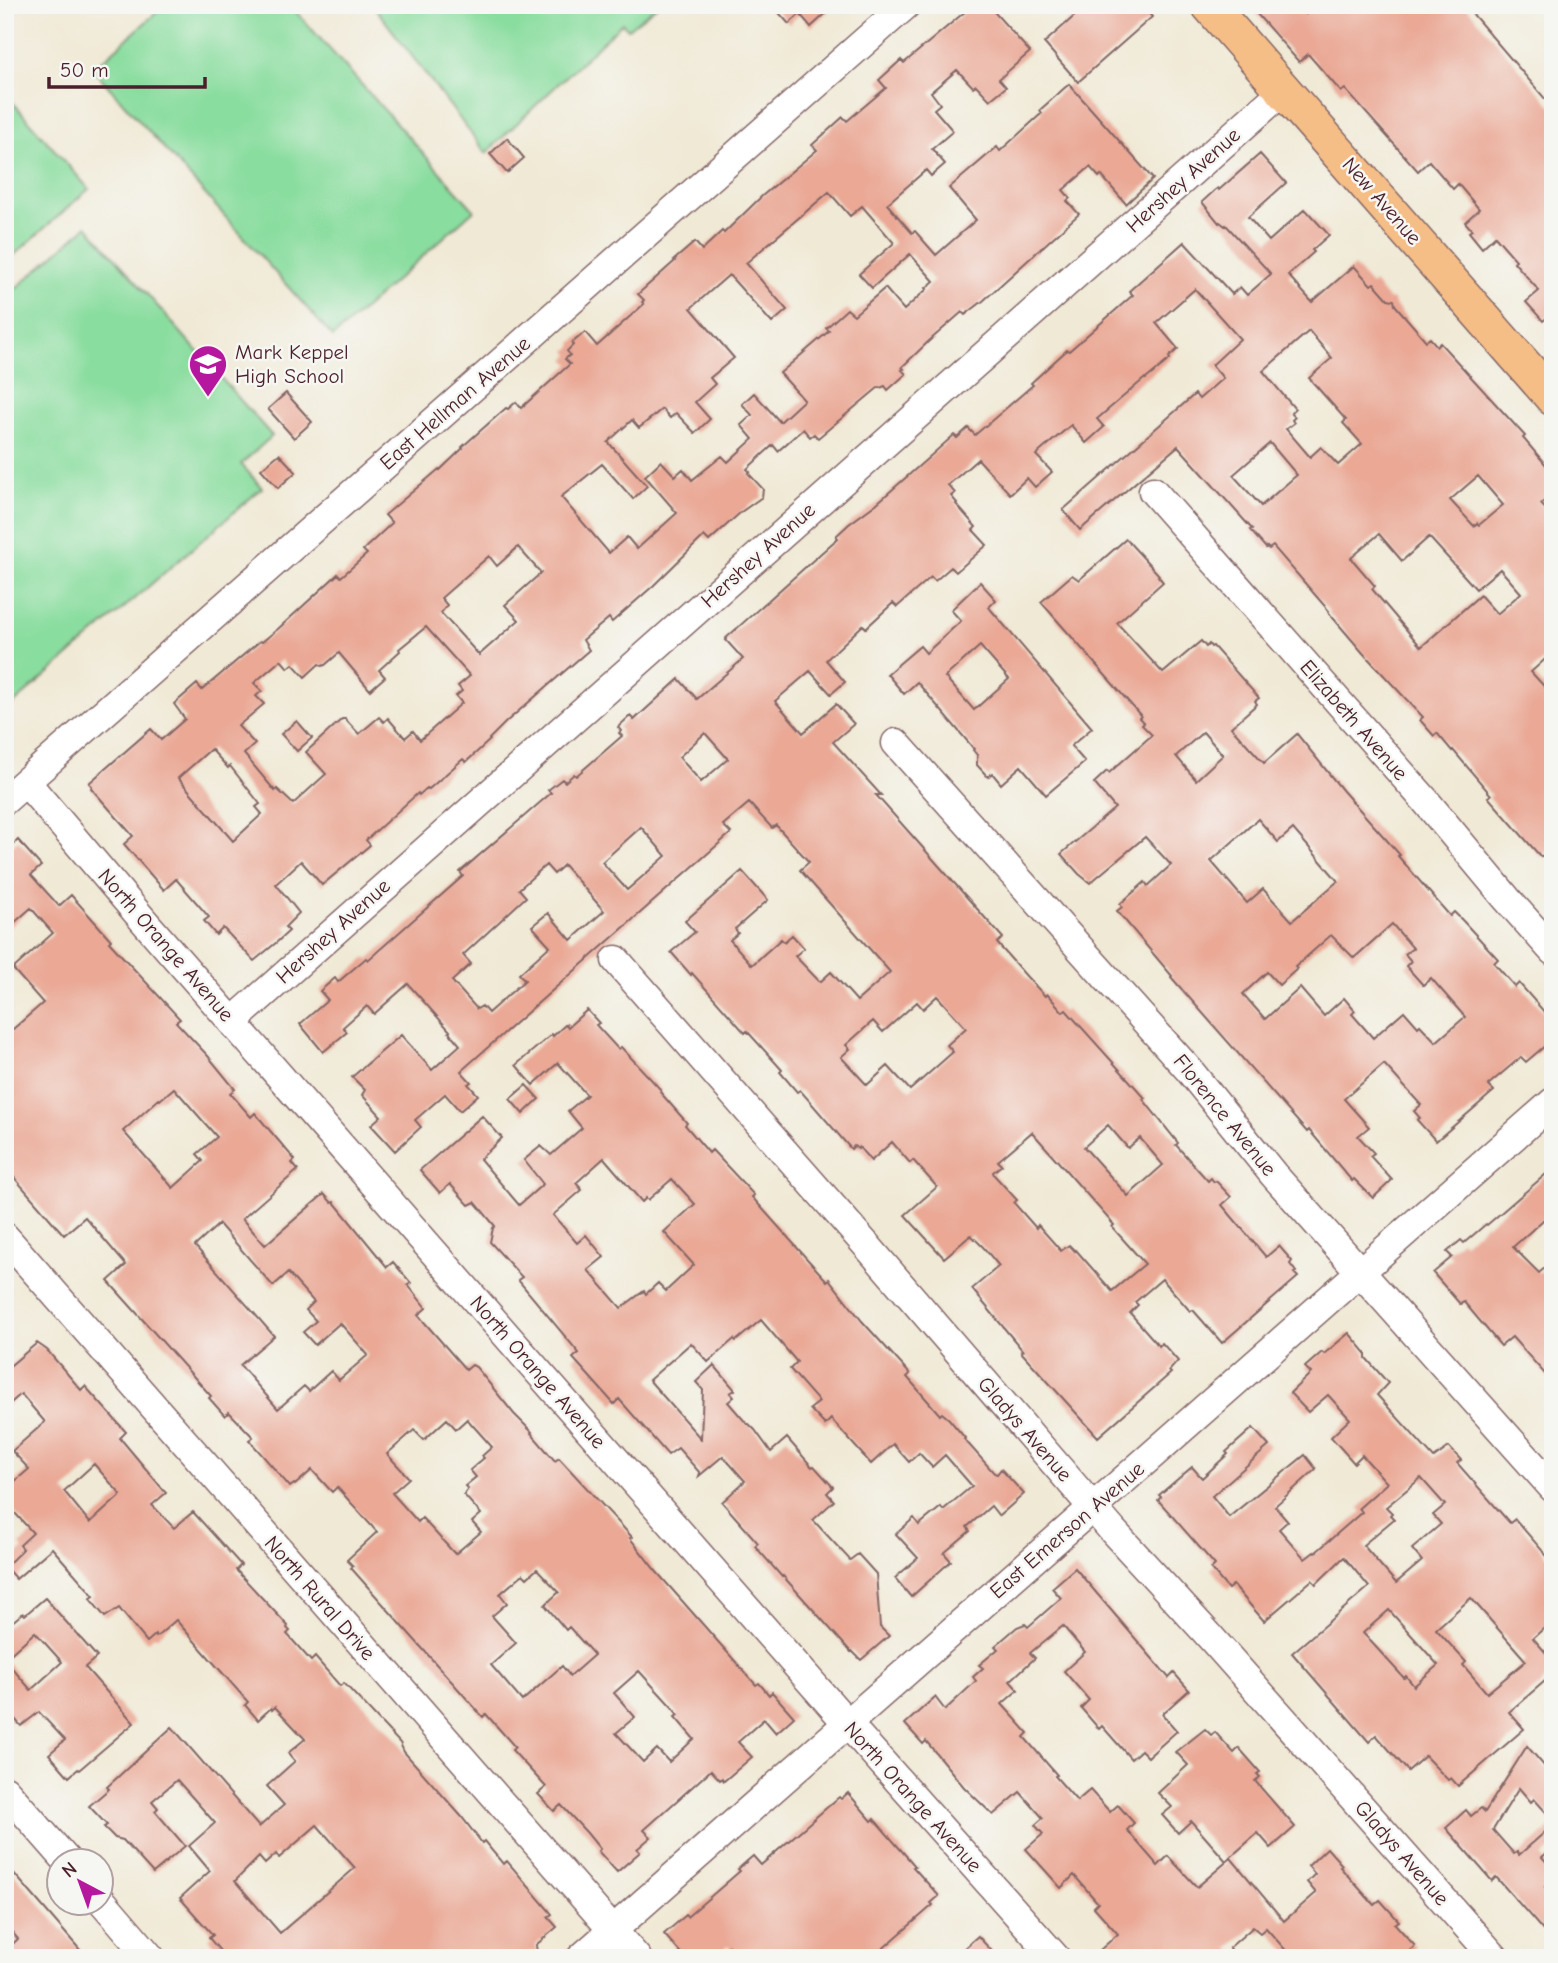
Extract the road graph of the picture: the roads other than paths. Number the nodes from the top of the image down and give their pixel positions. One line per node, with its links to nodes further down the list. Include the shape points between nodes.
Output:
1 (906, 5): 7 (street, East Hellman Avenue)
2 (1209, 5): 3 (main road, New Avenue)
3 (1284, 90): 4 (main road, New Avenue); 10 (street, Hershey Avenue)
4 (1553, 397)
5 (1153, 491): 8 (street, Elizabeth Avenue)
6 (896, 743): 13 (street, Florence Avenue, via 1189,1070 1273,1174)
7 (15, 791): 10 (street, North Orange Avenue)
8 (1553, 951)
9 (616, 960): 15 (street, Gladys Avenue)
10 (232, 1021): 16 (street, North Orange Avenue)
11 (1553, 1102): 13 (street, East Emerson Avenue)
12 (5, 1237): 20 (street, North Rural Drive)
13 (1360, 1270): 14 (street, Florence Avenue); 15 (street, East Emerson Avenue)
14 (1553, 1488)
15 (1094, 1507): 16 (street, East Emerson Avenue); 25 (street, Gladys Avenue)
16 (847, 1723): 20 (street, East Emerson Avenue); 24 (street, North Orange Avenue)
17 (5, 1790): 18 (street)
18 (56, 1848)
19 (116, 1917): 21 (street)
20 (612, 1931): 22 (street, East Emerson Avenue); 23 (street, North Rural Drive)
21 (151, 1958)
22 (581, 1958)
23 (637, 1958)
24 (1056, 1958)
25 (1495, 1958)

